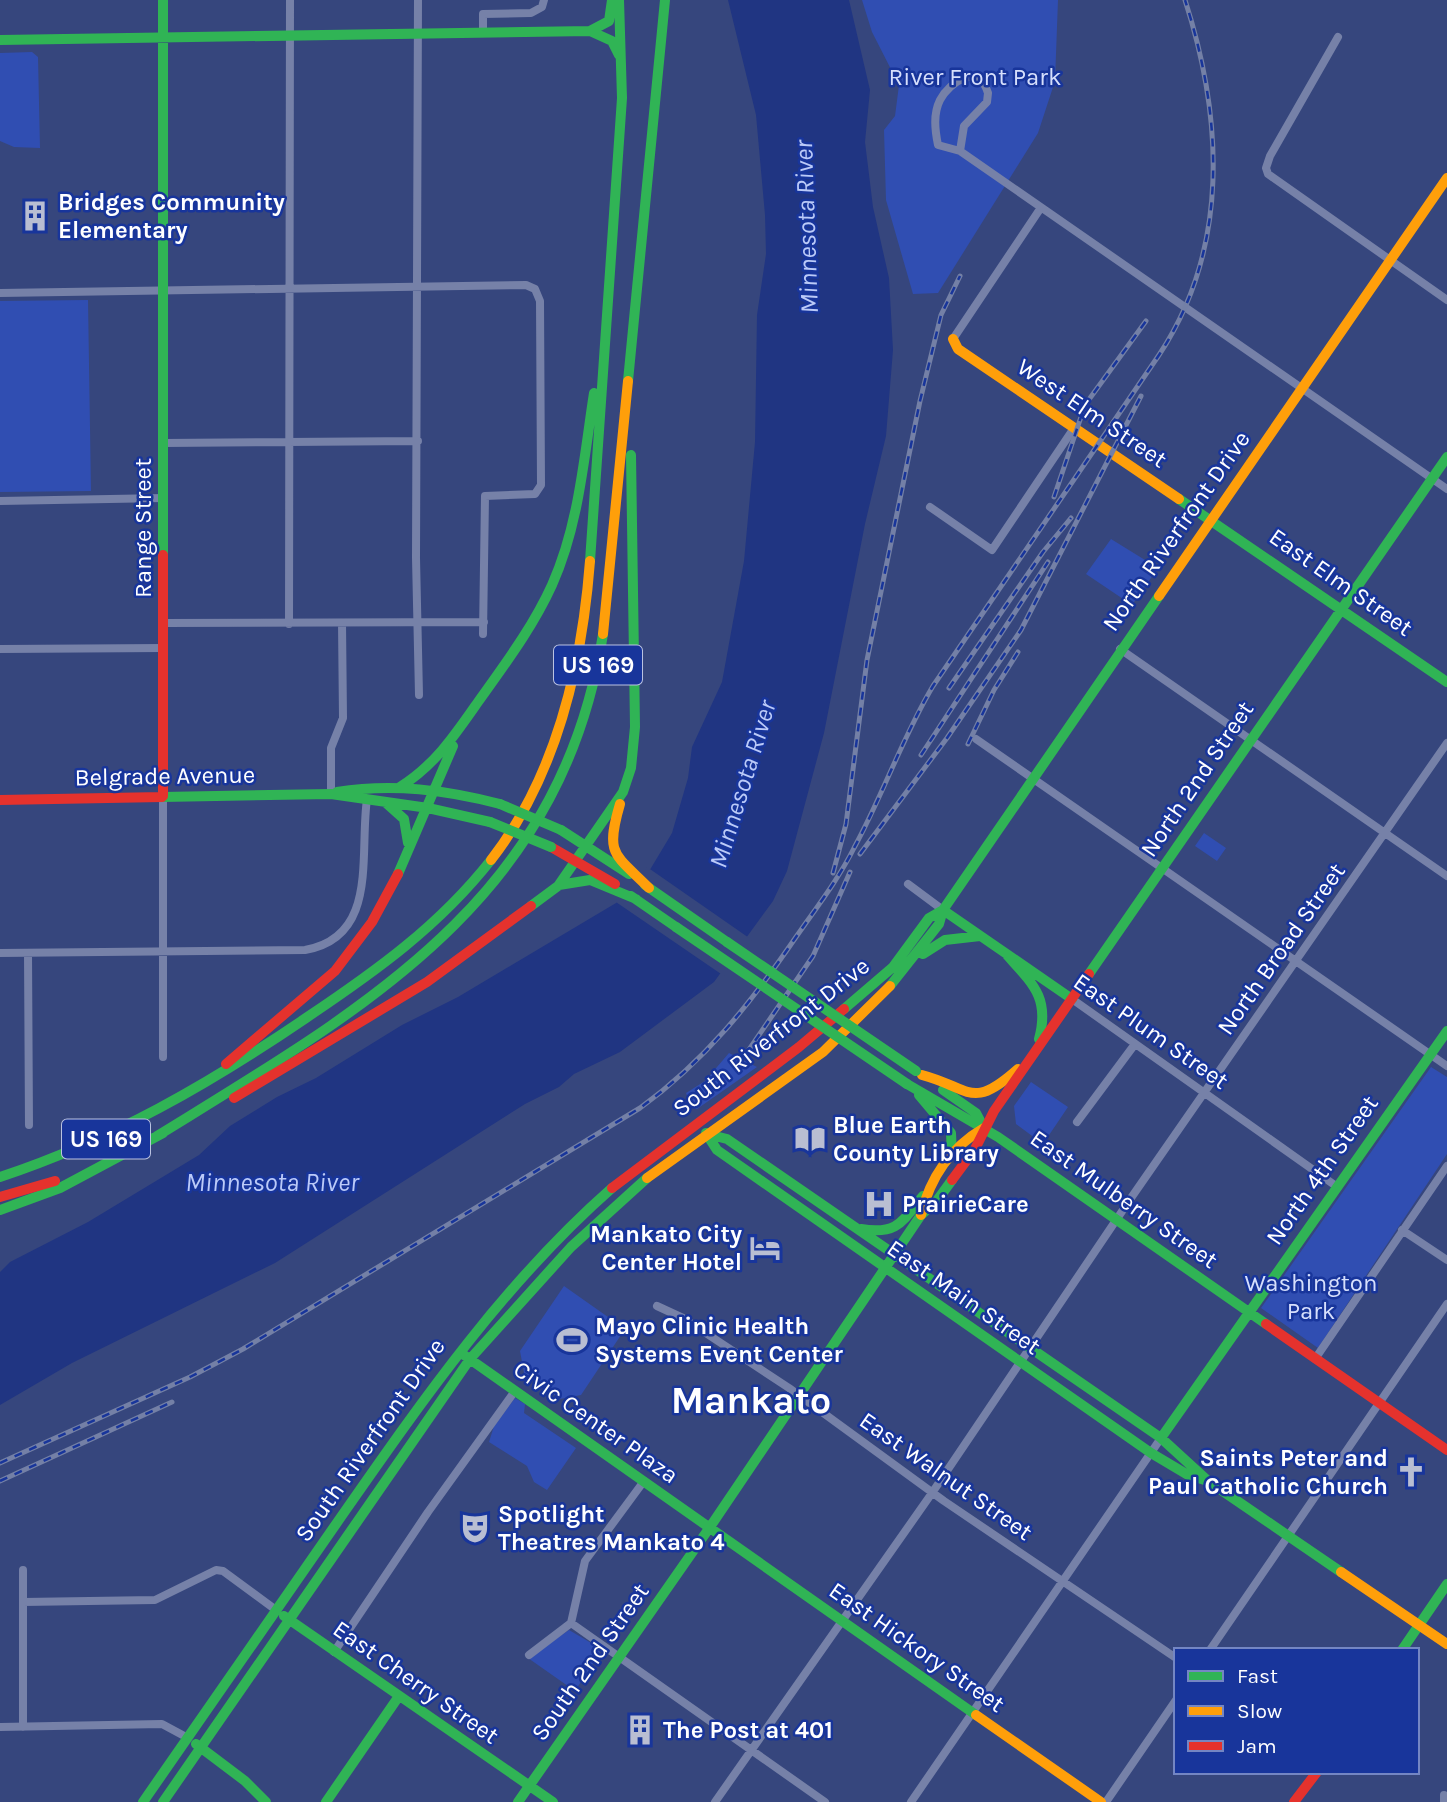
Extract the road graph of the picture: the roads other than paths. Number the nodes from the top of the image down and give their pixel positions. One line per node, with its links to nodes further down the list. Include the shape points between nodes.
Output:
1 (163, 0): 12 (main road, Range Street)
2 (290, 0): 11 (street)
3 (418, 0): 10 (street)
4 (544, 0): 9 (street, via 542,7 531,13 483,13)
5 (612, 0): 8 (main road, via 608,21)
6 (618, 0): 15 (main road, US 169)
7 (665, 0): 27 (main road, US 169)
8 (590, 31): 9 (main road); 15 (main road, via 612,41)
9 (483, 32): 10 (main road)
10 (418, 33): 11 (main road); 20 (street)
11 (289, 35): 12 (main road); 21 (street)
12 (163, 37): 14 (main road); 22 (main road, Range Street)
13 (1338, 37): 19 (street, via 1266,169 1273,179)
14 (0, 40)
15 (622, 68): 25 (main road, US 169)
16 (960, 151): 16 (street, via 964,126 987,102 987,87 973,77 962,76 954,82 936,114 938,145); 18 (street)
17 (1447, 178): 19 (main road, North Riverfront Drive)
18 (1040, 209): 26 (street); 28 (street)
19 (1390, 261): 24 (street); 28 (main road, North Riverfront Drive)
20 (417, 286): 21 (street); 30 (street); 42 (street, via 526,285 535,289 540,301 541,485 529,495 485,496)
21 (289, 288): 22 (street); 31 (street)
22 (164, 291): 23 (street); 32 (main road, Range Street)
23 (0, 293)
24 (1447, 300)
25 (607, 312): 52 (main road, via 576,506 559,568 531,626); 94 (main road, US 169, via 580,655 561,730 530,799 489,863 430,928 382,967)
26 (953, 340): 29 (main road, West Elm Street, via 958,349)
27 (632, 367): 59 (main road, via 635,727 631,768); 100 (main road, US 169, via 595,685 565,773 535,829 482,900 443,938 326,1027)
28 (1301, 388): 34 (street); 39 (main road, North Riverfront Drive)
29 (1074, 428): 38 (street, via 992,550); 39 (main road, West Elm Street)
30 (418, 441): 31 (street); 41 (street)
31 (290, 442): 32 (street); 45 (street)
32 (164, 443): 36 (main road, Range Street)
33 (1447, 457): 34 (main road, North 2nd Street)
34 (1432, 478): 35 (street); 40 (main road, North 2nd Street)
35 (1447, 489)
36 (164, 498): 37 (street); 43 (main road, Range Street)
37 (0, 501)
38 (930, 507)
39 (1210, 518): 40 (main road, East Elm Street); 49 (main road, North Riverfront Drive)
40 (1340, 607): 50 (main road, East Elm Street); 53 (main road, North 2nd Street)
41 (418, 622): 42 (street); 44 (street); 51 (street)
42 (484, 622): 46 (street)
43 (164, 623): 45 (street); 47 (main road, Range Street)
44 (342, 623): 45 (street); 60 (street, via 343,718 331,748)
45 (289, 624)
46 (483, 634)
47 (164, 648): 48 (street); 61 (main road, Range Street)
48 (0, 649)
49 (1120, 649): 53 (street); 56 (main road, North Riverfront Drive)
50 (1447, 682)
51 (419, 695)
52 (461, 727): 57 (main road, via 428,770); 58 (main road)
53 (1250, 738): 66 (street); 71 (main road, North 2nd Street)
54 (976, 739): 56 (street)
55 (1447, 744): 66 (street, North Broad Street)
56 (1031, 778): 71 (street); 76 (main road, North Riverfront Drive)
57 (400, 788): 58 (main road, Belgrade Avenue); 60 (main road, Belgrade Avenue, via 358,788)
58 (437, 790): 65 (main road); 67 (main road, Belgrade Avenue, bridge, via 500,804)
59 (623, 792): 67 (main road); 70 (main road, via 611,835)
60 (331, 794): 61 (main road, Belgrade Avenue); 62 (main road, Belgrade Avenue)
61 (163, 796): 63 (main road, Belgrade Avenue); 78 (street, Range Street)
62 (367, 799): 64 (main road, Belgrade Avenue); 78 (street, via 357,907 343,933 329,944 305,950)
63 (0, 800)
64 (385, 802): 65 (main road, Belgrade Avenue); 68 (main road, via 407,821)
65 (428, 808): 68 (main road); 69 (main road, Belgrade Avenue, bridge, via 490,822)
66 (1385, 833): 72 (street); 82 (street, North Broad Street)
67 (585, 844): 69 (main road); 70 (main road, Belgrade Avenue)
68 (407, 850): 94 (main road, via 371,924 337,969 285,1018)
69 (575, 860): 73 (main road, Belgrade Avenue); 75 (main road)
70 (614, 860): 91 (main road, Belgrade Avenue, bridge)
71 (1161, 869): 82 (street); 84 (main road, North 2nd Street)
72 (1447, 876)
73 (600, 878): 75 (main road, via 580,878); 92 (main road, Belgrade Avenue, bridge)
74 (908, 884): 76 (street)
75 (558, 886): 100 (main road, via 427,982 216,1108)
76 (943, 910): 77 (main road, East Plum Street); 83 (main road, South Riverfront Drive, via 939,924); 96 (main road, South Riverfront Drive, via 929,918 893,967 799,1047)
77 (981, 936): 81 (main road, East Plum Street); 83 (main road, via 935,944)
78 (162, 952): 80 (street); 89 (street, Range Street)
79 (0, 953): 80 (street)
80 (29, 953): 97 (street)
81 (1007, 955): 84 (main road, East Plum Street); 87 (main road, via 1045,1006 1045,1021)
82 (1297, 960): 88 (street); 93 (street, North Broad Street)
83 (898, 978): 99 (main road, South Riverfront Drive, via 823,1052)
84 (1072, 999): 86 (street, East Plum Street); 87 (main road, North 2nd Street)
85 (1447, 1031): 88 (main road, North 4th Street)
86 (1135, 1044): 93 (street, East Plum Street); 95 (street)
87 (1033, 1054): 91 (main road, via 996,1089 977,1094 954,1090); 98 (main road, North 2nd Street)
88 (1430, 1055): 90 (street); 105 (main road, North 4th Street)
89 (163, 1056)
90 (1447, 1066)
91 (919, 1073): 98 (main road, via 976,1113)
92 (918, 1093): 98 (main road); 101 (main road, via 951,1133)
93 (1203, 1093): 105 (street, East Plum Street); 110 (street, North Broad Street)
94 (190, 1094): 104 (main road, US 169, via 89,1147)
95 (1077, 1122)
96 (697, 1124): 99 (main road, East Main Street); 120 (main road, South Riverfront Drive, via 572,1223)
97 (29, 1125)
98 (984, 1128): 101 (main road, North 2nd Street, via 967,1136); 109 (main road, North 2nd Street, via 975,1149 936,1202); 110 (main road, East Mulberry Street)
99 (707, 1134): 111 (main road, East Main Street, via 727,1139); 115 (main road, East Main Street, via 717,1150); 121 (main road, South Riverfront Drive, via 641,1182 571,1247)
100 (157, 1136): 103 (main road, US 169)
101 (952, 1155): 106 (main road, North 2nd Street)
102 (1447, 1166): 112 (street)
103 (89, 1170): 107 (main road, US 169); 108 (main road, via 61,1188)
104 (0, 1176)
105 (1336, 1186): 118 (main road, North 4th Street)
106 (925, 1194): 109 (main road, North 2nd Street); 111 (main road, via 889,1232)
107 (0, 1197)
108 (0, 1210)
109 (920, 1215): 113 (main road, North 2nd Street)
110 (1117, 1219): 118 (main road, East Mulberry Street); 119 (street, North Broad Street)
111 (853, 1227): 113 (main road, East Main Street)
112 (1402, 1230): 114 (street); 122 (street)
113 (894, 1255): 115 (main road, North 2nd Street); 119 (main road, East Main Street)
114 (1447, 1260)
115 (885, 1268): 123 (main road, East Main Street); 125 (main road, South 2nd Street)
116 (1447, 1304): 126 (street)
117 (657, 1307): 125 (street, East Walnut Street, via 682,1318)
118 (1248, 1312): 122 (main road, East Mulberry Street); 127 (main road, North 4th Street)
119 (1027, 1349): 123 (street, North Broad Street); 127 (main road, East Main Street)
120 (458, 1352): 121 (main road, Civic Center Plaza); 139 (main road, South Riverfront Drive)
121 (470, 1359): 124 (main road, Civic Center Plaza); 140 (main road, South Riverfront Drive)
122 (1315, 1359): 126 (main road, East Mulberry Street)
123 (1019, 1361): 129 (main road, East Main Street); 132 (street, North Broad Street)
124 (514, 1391): 130 (main road, Civic Center Plaza); 147 (street)
125 (799, 1395): 132 (street, East Walnut Street); 133 (main road, South 2nd Street)
126 (1378, 1404): 128 (main road, East Mulberry Street); 134 (street)
127 (1161, 1438): 129 (street); 131 (main road, East Main Street)
128 (1447, 1450)
129 (1151, 1453): 131 (main road, East Main Street); 136 (street)
130 (644, 1481): 133 (main road, Civic Center Plaza); 142 (street, via 585,1561)
131 (1208, 1481): 134 (main road, East Main Street)
132 (932, 1493): 136 (street, East Walnut Street); 141 (street, North Broad Street)
133 (710, 1527): 141 (main road, East Hickory Street); 149 (main road, South 2nd Street)
134 (1287, 1535): 143 (main road, East Main Street); 145 (street)
135 (23, 1570): 138 (street)
136 (1063, 1580): 150 (street, East Walnut Street); 153 (street)
137 (1447, 1584): 143 (main road)
138 (23, 1602): 139 (street, via 155,1600 216,1570); 155 (street)
139 (276, 1610): 140 (main road, East Cherry Street); 156 (main road, South Riverfront Drive)
140 (290, 1620): 147 (main road, East Cherry Street); 157 (main road, South Riverfront Drive)
141 (842, 1621): 153 (main road, East Hickory Street); 158 (street, North Broad Street)
142 (571, 1623): 148 (street); 149 (street)
143 (1419, 1626): 144 (main road, East Main Street); 146 (main road)
144 (1447, 1644)
145 (1211, 1648)
146 (1403, 1648)
147 (334, 1651): 151 (main road, East Cherry Street)
148 (529, 1655)
149 (620, 1656): 158 (street); 160 (main road, South 2nd Street)
150 (1174, 1657)
151 (399, 1696): 160 (main road, East Cherry Street); 164 (main road)
152 (1174, 1703): 171 (street)
153 (972, 1710): 169 (street); 170 (main road, East Hickory Street)
154 (0, 1727): 155 (street)
155 (23, 1727): 156 (street, via 162,1724)
156 (188, 1738): 157 (main road); 161 (main road, South Riverfront Drive)
157 (201, 1748): 162 (main road, South Riverfront Drive); 163 (main road)
158 (751, 1752): 167 (street, North Broad Street); 168 (street)
159 (1315, 1774): 172 (main road)
160 (530, 1786): 165 (main road, South 2nd Street); 166 (main road, East Cherry Street)
161 (143, 1802)
162 (163, 1802)
163 (266, 1802)
164 (326, 1802)
165 (518, 1802)
166 (553, 1802)
167 (715, 1802)
168 (825, 1802)
169 (911, 1802)
170 (1101, 1802)
171 (1106, 1802)
172 (1294, 1802)

